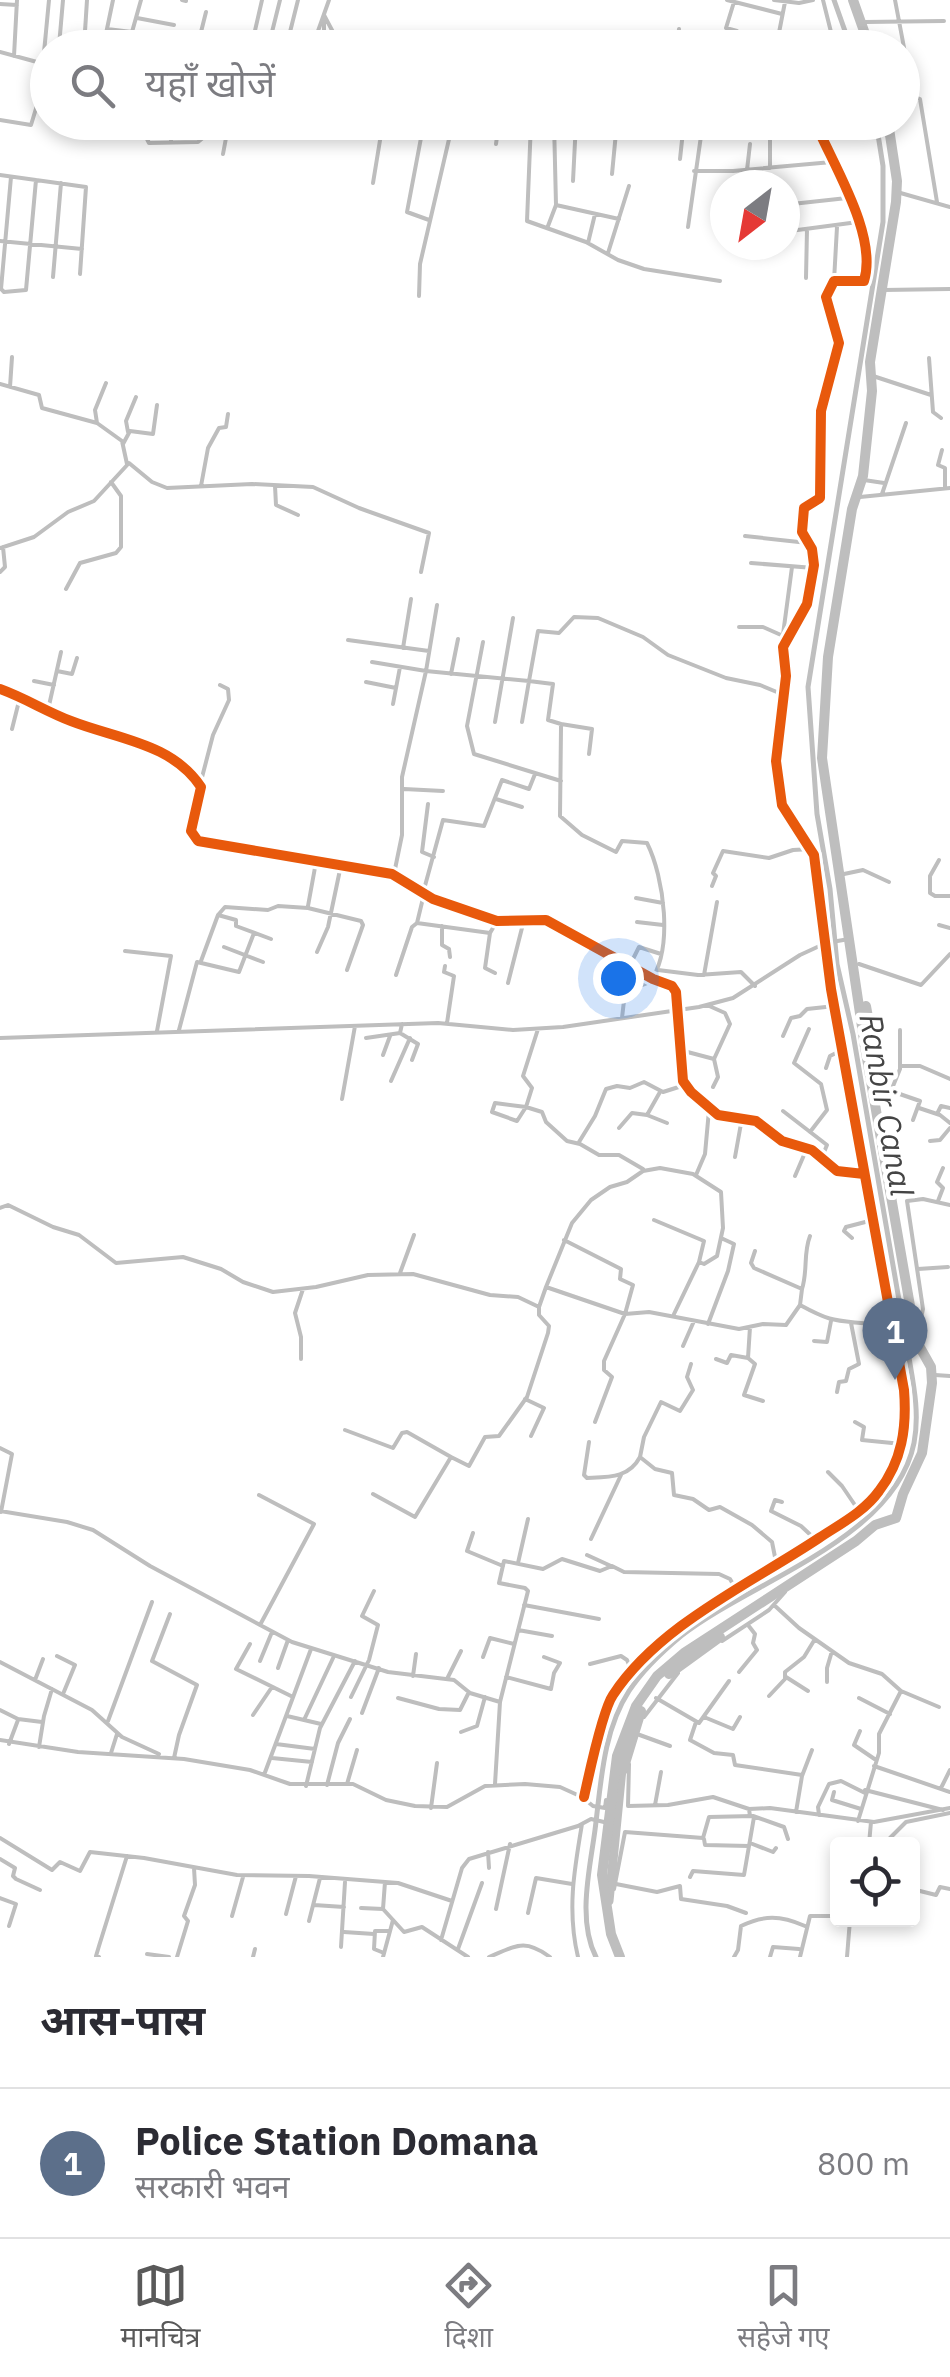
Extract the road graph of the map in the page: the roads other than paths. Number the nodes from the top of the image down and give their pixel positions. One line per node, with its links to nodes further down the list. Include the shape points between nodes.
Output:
1 (49, 0): 29 (street)
2 (62, 0): 30 (street)
3 (87, 0): 31 (street)
4 (113, 0): 28 (street)
5 (141, 0): 23 (street)
6 (262, 0): 35 (street)
7 (280, 0): 36 (street)
8 (298, 0): 37 (street)
9 (329, 0): 21 (street)
10 (726, 0): 16 (street)
11 (774, 0): 17 (street)
12 (813, 0): 17 (street)
13 (823, 0): 43 (street)
14 (850, 0): 26 (highway); 44 (highway)
15 (895, 0): 24 (street)
16 (734, 2): 22 (street); 41 (street, via 726,28)
17 (786, 2): 22 (street)
18 (17, 3): 19 (street); 48 (street)
19 (0, 4)
20 (206, 12): 34 (street)
21 (324, 13): 38 (street); 39 (street); 40 (street)
22 (782, 14): 42 (street)
23 (136, 18): 27 (street); 33 (street)
24 (900, 20): 25 (street); 26 (street); 46 (street)
25 (944, 21)
26 (860, 22): 45 (highway)
27 (174, 25)
28 (107, 29): 32 (street)
29 (46, 30)
30 (60, 30)
31 (85, 30)
32 (115, 30)
33 (133, 30)
34 (202, 30)
35 (254, 30)
36 (272, 30)
37 (290, 30)
38 (318, 30)
39 (324, 30)
40 (332, 30)
41 (732, 30)
42 (779, 30)
43 (830, 30)
44 (860, 30)
45 (862, 30)
46 (902, 30)
47 (0, 52): 48 (street)
48 (14, 56): 49 (street)
49 (30, 60)
50 (920, 100): 89 (street)
51 (0, 120): 52 (street)
52 (30, 126)
53 (146, 140): 54 (street)
54 (171, 140): 55 (street)
55 (200, 140)
56 (226, 140): 72 (street)
57 (381, 140): 84 (street)
58 (421, 140): 95 (street, via 407,212)
59 (449, 140): 95 (street)
60 (497, 140): 70 (street)
61 (530, 140): 98 (street, via 525,218)
62 (554, 140): 91 (street)
63 (575, 140): 83 (street)
64 (615, 140): 79 (street)
65 (682, 140): 73 (street)
66 (700, 140): 76 (street)
67 (770, 140): 75 (street)
68 (822, 140): 74 (street)
69 (893, 140): 87 (highway)
70 (496, 144)
71 (750, 144): 78 (street)
72 (223, 154)
73 (680, 159)
74 (832, 162): 75 (street); 88 (street)
75 (770, 168): 78 (street)
76 (694, 170): 77 (street); 99 (street)
77 (710, 170)
78 (747, 170)
79 (612, 174)
80 (0, 175): 81 (street)
81 (10, 176): 82 (street); 102 (street)
82 (36, 180): 85 (street); 104 (street)
83 (573, 181)
84 (373, 182)
85 (61, 183): 105 (street); 106 (street, via 86,188)
86 (630, 186): 94 (street)
87 (897, 190): 89 (street); 114 (highway)
88 (848, 198): 90 (street); 96 (street)
89 (938, 202): 92 (street)
90 (800, 203)
91 (556, 205): 93 (street); 98 (street)
92 (950, 206)
93 (595, 214): 94 (street); 103 (street)
94 (620, 220): 107 (street)
95 (430, 221): 115 (street)
96 (858, 222): 97 (street); 112 (street, via 866,277)
97 (837, 225): 100 (street); 112 (street)
98 (548, 226): 103 (street)
99 (688, 227)
100 (807, 229): 101 (street); 110 (street)
101 (800, 230)
102 (2, 242): 104 (street); 104 (street, via 4,292 26,290)
103 (588, 243): 107 (street)
104 (30, 244): 105 (street)
105 (56, 246): 106 (street); 109 (street)
106 (82, 248): 108 (street)
107 (608, 254): 111 (street, via 644,268)
108 (80, 274)
109 (53, 277)
110 (806, 278)
111 (720, 281)
112 (834, 282): 141 (street, via 826,305 839,343 821,411 820,498 802,516)
113 (950, 289): 114 (street)
114 (882, 290): 118 (highway)
115 (418, 296)
116 (12, 357): 121 (street)
117 (929, 358): 122 (street)
118 (868, 374): 122 (street); 137 (highway, via 872,397)
119 (106, 383): 127 (street)
120 (0, 384): 121 (street)
121 (10, 387): 127 (street, via 39,394 42,408)
122 (931, 394): 126 (street, via 933,412)
123 (136, 397): 129 (street)
124 (157, 405): 129 (street, via 153,434)
125 (228, 414): 134 (street, via 226,426 211,438)
126 (941, 418)
127 (97, 423): 130 (street)
128 (906, 423): 138 (street)
129 (128, 432): 130 (street)
130 (123, 444): 132 (street)
131 (942, 450): 136 (street, via 938,465 946,468)
132 (127, 464): 133 (street); 134 (street, via 167,488)
133 (112, 482): 142 (street, via 94,501 30,539); 148 (street, via 121,496 121,547 80,563)
134 (201, 486): 135 (street)
135 (275, 486): 139 (street, via 276,504); 147 (street, via 313,487 427,532)
136 (947, 487): 138 (street)
137 (859, 488): 138 (street); 138 (street); 199 (highway, via 826,682 822,758)
138 (883, 489)
139 (298, 515)
140 (745, 536): 141 (street)
141 (808, 543): 145 (street)
142 (1, 548): 146 (street)
143 (750, 564): 144 (street)
144 (792, 567): 145 (street); 153 (street)
145 (814, 568): 157 (street, via 807,604)
146 (0, 572)
147 (421, 572)
148 (66, 589)
149 (410, 599): 158 (street)
150 (437, 605): 160 (street)
151 (513, 618): 168 (street)
152 (740, 627): 153 (street)
153 (781, 634): 157 (street)
154 (458, 639): 166 (street)
155 (348, 640): 158 (street)
156 (483, 642): 167 (street)
157 (783, 647): 176 (street)
158 (403, 648): 160 (street)
159 (61, 652): 164 (street)
160 (429, 652): 165 (street)
161 (77, 658): 164 (street, via 72,674)
162 (372, 662): 163 (street)
163 (400, 667): 165 (street); 174 (street)
164 (57, 671): 173 (street)
165 (426, 671): 166 (street); 188 (street)
166 (452, 674): 167 (street)
167 (478, 676): 168 (street); 185 (street, via 467,726 474,754)
168 (502, 679): 170 (street); 180 (street)
169 (34, 681): 173 (street)
170 (529, 681): 176 (street, via 538,631 557,634 574,617 591,616 668,655); 181 (street); 182 (street, via 554,685 548,720)
171 (366, 682): 174 (street)
172 (220, 684): 187 (street, via 229,700)
173 (54, 685): 179 (street)
174 (396, 688): 178 (street)
175 (0, 689): 177 (street)
176 (784, 695): 193 (street, via 776,744 782,805)
177 (20, 697): 179 (street); 183 (street)
178 (393, 704)
179 (48, 710): 187 (street, via 160,752)
180 (496, 722)
181 (522, 722)
182 (561, 724): 184 (street, via 592,729); 186 (street)
183 (12, 729)
184 (589, 754)
185 (535, 774): 186 (street); 190 (street, via 529,788 502,780)
186 (561, 781): 206 (street, via 559,812 572,827 616,852 622,841 648,844)
187 (200, 785): 196 (street, via 190,831 198,842)
188 (404, 789): 189 (street); 198 (street)
189 (443, 791)
190 (496, 799): 192 (street); 194 (street, via 484,826 443,820)
191 (428, 804): 194 (street, via 422,852)
192 (522, 807)
193 (811, 849): 201 (street, via 769,858 723,851); 222 (street)
194 (434, 856): 202 (street)
195 (939, 860): 203 (street, via 930,893)
196 (316, 862): 197 (street); 207 (street)
197 (340, 865): 198 (street); 209 (street)
198 (394, 874): 202 (street)
199 (839, 877): 200 (street, via 863,870); 221 (highway); 233 (highway)
200 (888, 882)
201 (712, 886)
202 (423, 893): 211 (street); 213 (street)
203 (950, 896)
204 (636, 898): 206 (street)
205 (717, 902): 240 (street)
206 (663, 903): 214 (street)
207 (308, 908): 208 (street, via 225,907); 209 (street)
208 (218, 914): 218 (street); 231 (street)
209 (330, 914): 225 (street); 236 (street, via 363,923)
210 (524, 920): 211 (street); 226 (street, via 554,922); 242 (street)
211 (497, 921): 219 (street)
212 (637, 922): 214 (street)
213 (418, 924): 215 (street); 239 (street)
214 (663, 925): 227 (street)
215 (442, 926): 219 (street); 230 (street)
216 (939, 926): 217 (street)
217 (950, 928)
218 (254, 933): 220 (street); 229 (street)
219 (490, 933): 238 (street, via 485,969)
220 (270, 939)
221 (840, 940): 222 (street); 274 (highway)
222 (826, 943): 244 (street); 246 (street)
223 (224, 948): 229 (street)
224 (125, 951): 256 (street, via 171,956)
225 (316, 952)
226 (612, 954): 234 (street); 243 (street)
227 (661, 954): 234 (street, via 639,947); 237 (street)
228 (950, 954): 233 (street, via 921,985)
229 (246, 955): 231 (street, via 239,972); 232 (street)
230 (450, 957)
231 (201, 961): 254 (street)
232 (263, 962)
233 (859, 964): 274 (highway, via 877,1068)
234 (630, 965): 241 (street)
235 (445, 966): 250 (street, via 454,976)
236 (347, 970)
237 (658, 970): 240 (street); 241 (street)
238 (495, 973)
239 (396, 975)
240 (704, 975): 244 (street, via 741,972)
241 (653, 980): 247 (street, via 675,988); 248 (street, via 626,991)
242 (508, 983)
243 (600, 985)
244 (755, 986): 245 (street)
245 (707, 1005): 247 (street); 266 (street, via 730,1019)
246 (835, 1006): 259 (street, via 790,1018); 263 (street)
247 (677, 1010): 248 (street); 264 (street)
248 (622, 1018): 252 (street)
249 (402, 1024): 250 (street); 251 (street); 257 (street)
250 (446, 1024): 252 (street)
251 (355, 1026): 254 (street); 277 (street)
252 (538, 1029): 278 (street, via 523,1076 532,1088)
253 (809, 1029): 290 (street, via 794,1064 821,1084 827,1110)
254 (179, 1030): 256 (street)
255 (900, 1030): 268 (street)
256 (157, 1031): 260 (street)
257 (400, 1033): 258 (street); 262 (street)
258 (390, 1036): 261 (street); 265 (street)
259 (783, 1036)
260 (0, 1038)
261 (366, 1038)
262 (410, 1038): 267 (street, via 418,1044); 271 (street)
263 (844, 1049): 269 (street, via 830,1056); 298 (street)
264 (680, 1050): 266 (street); 272 (street)
265 (383, 1055)
266 (714, 1059): 273 (street, via 718,1077)
267 (412, 1060)
268 (900, 1066): 270 (street); 275 (street)
269 (826, 1068)
270 (949, 1077)
271 (391, 1081)
272 (685, 1085): 276 (street); 281 (street)
273 (712, 1088)
274 (872, 1090): 275 (street); 327 (highway)
275 (891, 1091): 279 (street, via 919,1100)
276 (660, 1092): 284 (street); 292 (street, via 644,1082 606,1089)
277 (342, 1099)
278 (526, 1107): 278 (street, via 495,1103 492,1111 517,1121); 292 (street, via 542,1112 557,1134)
279 (919, 1108): 283 (street); 286 (street)
280 (950, 1108): 283 (street, via 942,1106)
281 (709, 1110): 285 (street); 299 (street)
282 (783, 1111): 290 (street)
283 (937, 1114): 288 (street)
284 (647, 1115): 287 (street); 289 (street, via 632,1113)
285 (742, 1118): 293 (street); 294 (street)
286 (913, 1120)
287 (667, 1123)
288 (950, 1126): 291 (street, via 939,1141)
289 (619, 1128)
290 (810, 1132): 295 (street, via 828,1146)
291 (930, 1141)
292 (577, 1144): 297 (street)
293 (807, 1148): 295 (street); 300 (street)
294 (735, 1157)
295 (822, 1157): 298 (street, via 838,1172)
296 (943, 1168): 301 (street)
297 (646, 1170): 299 (street); 310 (street, via 591,1200)
298 (864, 1174): 305 (street)
299 (696, 1175): 308 (street, via 722,1193)
300 (795, 1176)
301 (939, 1198): 302 (street); 314 (street, via 907,1201)
302 (950, 1205)
303 (0, 1208): 318 (street, via 8,1205 73,1232 121,1264 184,1257 264,1290)
304 (654, 1220): 312 (street, via 704,1242)
305 (873, 1220): 309 (street, via 846,1227); 329 (street)
306 (414, 1235): 315 (street)
307 (810, 1236): 317 (street)
308 (721, 1238): 312 (street, via 717,1256); 326 (street, via 734,1244)
309 (852, 1238)
310 (564, 1240): 316 (street); 321 (street, via 621,1269 620,1279 634,1285)
311 (755, 1251): 317 (street, via 754,1268)
312 (699, 1262): 322 (street)
313 (948, 1267): 314 (street)
314 (918, 1270): 327 (street, via 924,1313)
315 (400, 1273): 318 (street); 320 (street)
316 (546, 1288): 320 (street); 321 (street)
317 (802, 1288): 319 (street)
318 (303, 1289): 333 (street, via 295,1313)
319 (800, 1305): 324 (street); 328 (street, via 786,1325)
320 (539, 1307): 339 (street, via 549,1329)
321 (625, 1314): 322 (street); 341 (street, via 604,1361 612,1377)
322 (673, 1316): 323 (street)
323 (694, 1321): 326 (street); 331 (street)
324 (831, 1321): 325 (street); 330 (street, via 827,1342)
325 (851, 1323): 329 (street); 338 (street, via 859,1362)
326 (708, 1324): 328 (street)
327 (911, 1326): 329 (street); 336 (highway)
328 (750, 1327): 332 (street)
329 (895, 1330): 346 (street, via 904,1390)
330 (814, 1341)
331 (684, 1346)
332 (748, 1358): 334 (street); 340 (street, via 755,1364 744,1395)
333 (302, 1359)
334 (716, 1359)
335 (691, 1364): 349 (street, via 693,1390 680,1411 662,1402)
336 (933, 1374): 337 (street); 368 (highway, via 922,1453 896,1518 874,1525)
337 (950, 1376)
338 (837, 1392)
339 (525, 1400): 344 (street, via 544,1408); 348 (street, via 498,1438 486,1437 468,1466)
340 (764, 1401)
341 (595, 1422)
342 (855, 1422): 346 (street, via 864,1427 862,1440)
343 (345, 1430): 348 (street, via 393,1448 407,1432)
344 (531, 1436)
345 (589, 1442): 351 (street, via 584,1476)
346 (902, 1444): 356 (street, via 881,1489)
347 (0, 1448): 355 (street, via 12,1454)
348 (451, 1457): 352 (street, via 415,1517)
349 (640, 1457): 351 (street); 365 (street, via 672,1472 674,1495 709,1510 720,1506 752,1525 772,1542)
350 (828, 1472): 356 (street)
351 (621, 1475): 359 (street)
352 (373, 1494)
353 (259, 1495): 374 (street, via 314,1524)
354 (782, 1502): 360 (street, via 774,1500 772,1512)
355 (1, 1511): 374 (street, via 93,1530)
356 (859, 1511): 360 (street)
357 (528, 1520): 362 (street)
358 (473, 1533): 363 (street, via 467,1551)
359 (591, 1539)
360 (816, 1540): 365 (street)
361 (587, 1554): 364 (street)
362 (518, 1563): 363 (street); 364 (street, via 543,1569 562,1559 600,1571)
363 (502, 1566): 370 (street, via 498,1582 526,1589)
364 (610, 1566): 367 (street, via 719,1574)
365 (776, 1567): 367 (street)
366 (374, 1591): 394 (street, via 362,1615 378,1625)
367 (737, 1592): 398 (street, via 670,1634)
368 (775, 1600): 373 (street); 378 (street); 456 (highway, via 684,1652 657,1676 623,1735)
369 (152, 1602): 432 (street)
370 (524, 1605): 372 (street); 375 (street)
371 (170, 1614): 451 (street, via 152,1662 197,1686)
372 (599, 1619)
373 (748, 1624): 399 (street, via 757,1650); 418 (street, via 693,1660)
374 (260, 1625): 376 (street)
375 (518, 1630): 377 (street); 381 (street)
376 (272, 1632): 379 (street); 391 (street)
377 (552, 1636)
378 (815, 1639): 384 (street); 402 (street)
379 (288, 1640): 382 (street); 396 (street)
380 (250, 1644): 407 (street, via 236,1669)
381 (514, 1644): 389 (street, via 490,1638); 401 (street)
382 (311, 1649): 387 (street); 414 (street)
383 (461, 1651): 403 (street)
384 (832, 1652): 406 (street); 410 (street, via 882,1674)
385 (416, 1654): 400 (street)
386 (57, 1656): 412 (street, via 75,1666)
387 (334, 1656): 392 (street); 431 (street)
388 (544, 1657): 401 (street, via 560,1664 551,1689)
389 (483, 1658)
390 (43, 1659): 404 (street)
391 (260, 1661)
392 (355, 1661): 394 (street); 436 (street)
393 (0, 1662): 404 (street)
394 (366, 1664): 397 (street); 415 (street)
395 (590, 1664): 398 (street, via 621,1656)
396 (278, 1668)
397 (378, 1668): 400 (street); 423 (street)
398 (632, 1672): 469 (street, via 611,1698)
399 (739, 1672)
400 (412, 1676): 403 (street)
401 (506, 1676): 420 (street)
402 (786, 1677): 409 (street); 413 (street)
403 (446, 1679): 411 (street)
404 (34, 1680): 408 (street)
405 (729, 1681): 427 (street)
406 (827, 1682)
407 (272, 1687): 414 (street); 425 (street)
408 (52, 1689): 412 (street); 433 (street)
409 (808, 1691)
410 (901, 1691): 421 (street); 424 (street)
411 (470, 1692): 416 (street); 417 (street, via 460,1710)
412 (63, 1694): 432 (street)
413 (769, 1696)
414 (294, 1697): 426 (street)
415 (351, 1697)
416 (485, 1697): 420 (street); 438 (street, via 476,1726)
417 (398, 1698)
418 (656, 1698): 434 (street); 440 (street)
419 (859, 1698): 424 (street)
420 (500, 1702): 462 (street)
421 (939, 1707)
422 (3, 1711): 429 (street); 435 (street)
423 (362, 1713)
424 (891, 1714): 455 (street, via 878,1736)
425 (253, 1715)
426 (286, 1716): 431 (street); 443 (street)
427 (704, 1716): 428 (street, via 733,1729); 434 (street)
428 (740, 1717)
429 (18, 1719): 433 (street); 442 (street)
430 (350, 1719): 463 (street)
431 (304, 1720): 436 (street)
432 (108, 1721): 437 (street)
433 (42, 1722): 445 (street)
434 (696, 1722): 460 (street, via 690,1740 734,1755 735,1765)
435 (0, 1724)
436 (322, 1724): 446 (street)
437 (118, 1732): 449 (street); 450 (street)
438 (461, 1732)
439 (860, 1732): 455 (street, via 854,1746)
440 (637, 1734): 444 (street); 470 (street, via 626,1804)
441 (0, 1740): 442 (street)
442 (9, 1744): 445 (street)
443 (276, 1744): 446 (street); 452 (street)
444 (670, 1746)
445 (40, 1747): 449 (street)
446 (315, 1749): 453 (street)
447 (357, 1750): 461 (street)
448 (812, 1750): 460 (street)
449 (111, 1753): 450 (street)
450 (162, 1756): 451 (street)
451 (174, 1758): 459 (street)
452 (271, 1758): 453 (street); 459 (street)
453 (312, 1762): 464 (street)
454 (437, 1763): 472 (street)
455 (874, 1763): 465 (street); 467 (street)
456 (619, 1768): 471 (highway); 511 (main road)
457 (950, 1770): 465 (street)
458 (661, 1772): 470 (street)
459 (264, 1775): 464 (street)
460 (802, 1775): 476 (street)
461 (347, 1784): 463 (street); 472 (street)
462 (494, 1784): 469 (street, via 556,1786); 472 (street, via 448,1808)
463 (327, 1785): 464 (street)
464 (306, 1786)
465 (940, 1788): 468 (street)
466 (834, 1792): 474 (street, via 832,1800)
467 (865, 1792): 474 (street); 475 (street); 477 (street, via 841,1780 830,1784)
468 (950, 1792)
469 (584, 1798): 471 (street)
470 (655, 1806): 473 (street, via 714,1796)
471 (607, 1807): 481 (highway)
472 (431, 1808)
473 (749, 1809): 476 (street); 478 (street)
474 (860, 1809): 479 (street)
475 (948, 1810): 480 (street); 484 (street, via 906,1822)
476 (796, 1812): 477 (street)
477 (819, 1815): 479 (street)
478 (752, 1817): 486 (street, via 709,1817); 487 (street, via 784,1827); 489 (street)
479 (858, 1820): 480 (street)
480 (871, 1822): 483 (street)
481 (606, 1823): 482 (street, via 592,1818); 511 (highway)
482 (582, 1824): 488 (street); 503 (street)
483 (869, 1837)
484 (891, 1837)
485 (0, 1838): 492 (street, via 53,1871 60,1862 80,1870 90,1852)
486 (704, 1838): 489 (street, via 706,1845); 504 (street, via 625,1832)
487 (788, 1839)
488 (510, 1844): 491 (street); 515 (street)
489 (749, 1845): 490 (street); 498 (street, via 744,1875 693,1871)
490 (776, 1848)
491 (488, 1852): 495 (street); 509 (street, via 463,1865)
492 (127, 1856): 494 (street); 536 (street)
493 (1, 1862): 506 (street, via 15,1868 16,1879)
494 (194, 1868): 496 (street); 538 (street)
495 (489, 1868)
496 (244, 1875): 497 (street); 519 (street)
497 (296, 1876): 499 (street); 518 (street)
498 (690, 1877)
499 (320, 1878): 500 (street); 510 (street)
500 (346, 1880): 501 (street); 512 (street)
501 (385, 1882): 509 (street); 514 (street)
502 (482, 1883): 532 (street)
503 (572, 1884): 516 (street, via 536,1878); 543 (street)
504 (616, 1884): 511 (street); 517 (street, via 655,1892 681,1886 680,1898)
505 (950, 1888): 507 (street, via 940,1887 936,1895)
506 (40, 1890)
507 (920, 1892)
508 (0, 1898): 523 (street, via 16,1904)
509 (452, 1902): 529 (street)
510 (314, 1905): 512 (street); 522 (street)
511 (608, 1905): 544 (highway)
512 (344, 1908): 526 (street)
513 (361, 1908): 514 (street)
514 (384, 1909): 521 (street)
515 (496, 1909)
516 (528, 1913)
517 (746, 1913)
518 (286, 1914)
519 (232, 1916)
520 (830, 1916): 524 (street, via 812,1915)
521 (393, 1920): 527 (street); 529 (street, via 406,1933 421,1927)
522 (309, 1921)
523 (9, 1926)
524 (805, 1926): 533 (street); 545 (street, via 784,1918 753,1919 740,1926)
525 (849, 1927): 548 (street)
526 (342, 1932): 528 (street); 530 (street)
527 (388, 1932): 528 (street); 535 (street)
528 (374, 1934): 535 (street, via 374,1949)
529 (441, 1940): 532 (street)
530 (341, 1947)
531 (255, 1949): 539 (street)
532 (458, 1949): 540 (street)
533 (800, 1949): 546 (street, via 773,1946); 547 (street)
534 (147, 1954): 537 (street)
535 (384, 1955)
536 (99, 1957)
537 (169, 1957)
538 (177, 1957)
539 (252, 1957)
540 (468, 1957)
541 (489, 1957): 542 (street, via 524,1944)
542 (550, 1957)
543 (578, 1957)
544 (620, 1957)
545 (734, 1957)
546 (770, 1957)
547 (800, 1957)
548 (847, 1957)

